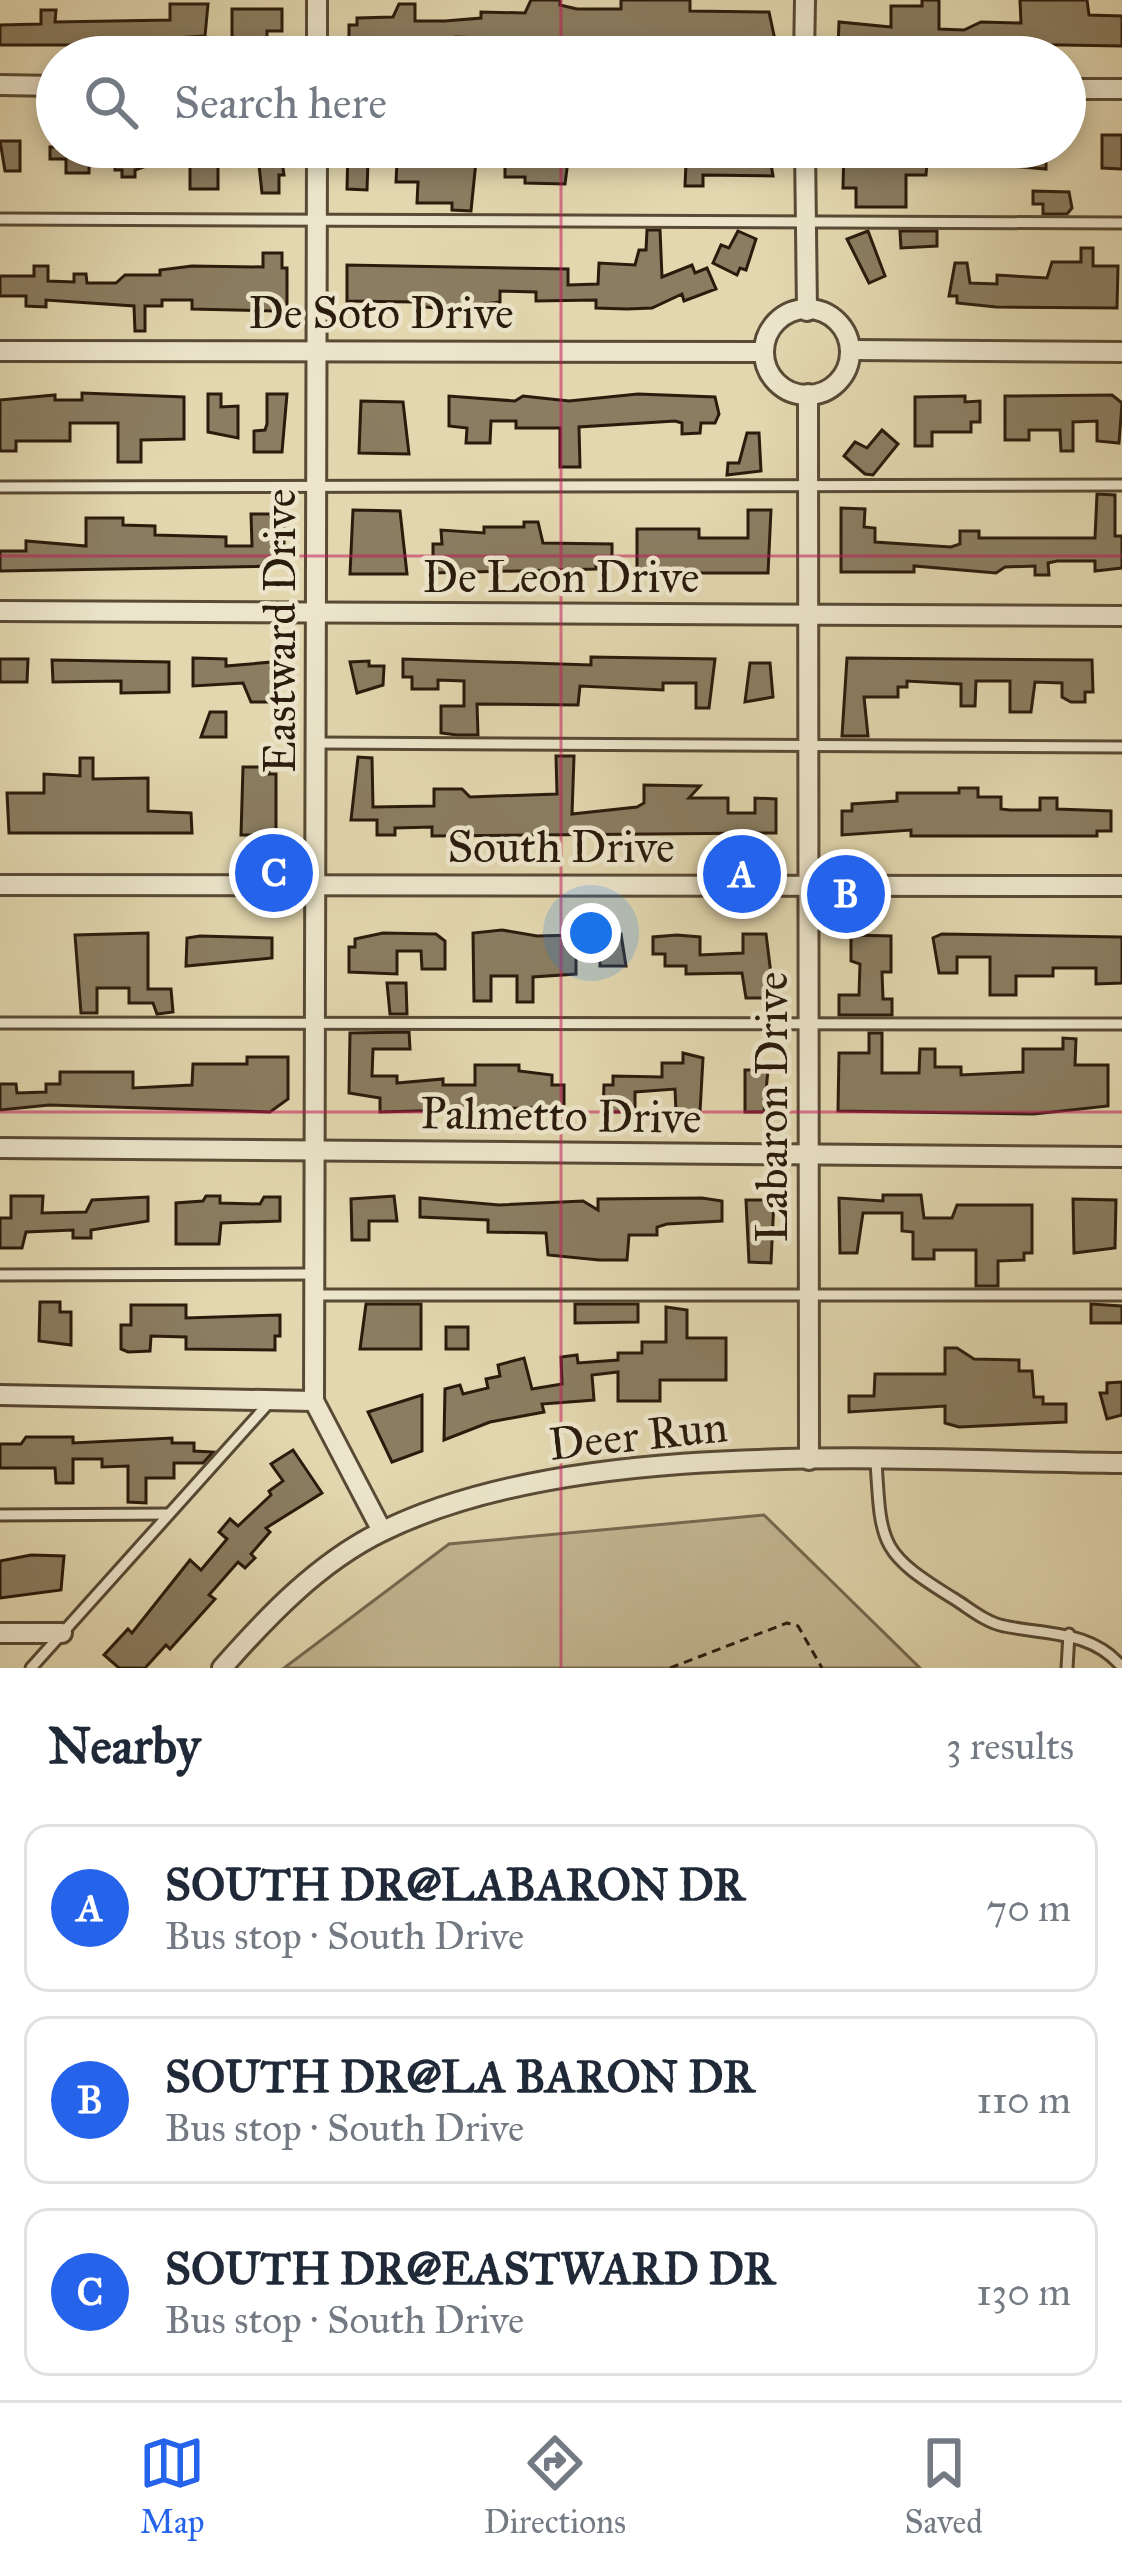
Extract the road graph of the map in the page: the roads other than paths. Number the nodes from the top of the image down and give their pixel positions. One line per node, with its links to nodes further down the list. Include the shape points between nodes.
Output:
1 (316, 0): 3 (street)
2 (805, 0): 4 (street)
3 (317, 36)
4 (805, 36)
5 (0, 85): 6 (street)
6 (36, 86)
7 (1086, 89): 8 (street)
8 (1122, 89)
9 (317, 168): 12 (street, Eastward Drive)
10 (805, 168): 13 (street)
11 (0, 219): 12 (lane)
12 (318, 222): 13 (lane); 18 (street, Eastward Drive)
13 (806, 223): 14 (lane); 15 (street)
14 (1122, 223)
15 (807, 311): 16 (street, via 842,326); 19 (street, via 777,322)
16 (853, 350): 20 (street); 21 (street, via 839,381)
17 (0, 351): 18 (street, De Soto Drive)
18 (318, 351): 19 (street, De Soto Drive); 24 (street, Eastward Drive)
19 (762, 352): 21 (street, via 777,383)
20 (1122, 352)
21 (808, 394): 22 (street, Labaron Drive)
22 (808, 485): 23 (lane); 24 (lane); 28 (street, Labaron Drive)
23 (1122, 485)
24 (318, 486): 25 (lane); 27 (street, Eastward Drive)
25 (0, 487)
26 (0, 611): 27 (street, De Leon Drive)
27 (318, 614): 28 (street, De Leon Drive); 30 (street, Eastward Drive)
28 (809, 616): 29 (street, De Leon Drive); 31 (street, Labaron Drive)
29 (1122, 616)
30 (318, 743): 31 (lane); 34 (street, Eastward Drive)
31 (809, 746): 32 (lane); 35 (street, Labaron Drive)
32 (1122, 747)
33 (0, 885): 34 (street, South Drive)
34 (318, 885): 35 (street, South Drive); 38 (street, Eastward Drive)
35 (809, 885): 36 (street, South Drive); 39 (street, Labaron Drive)
36 (1122, 886)
37 (0, 1023): 38 (lane)
38 (316, 1023): 39 (lane); 42 (street, Eastward Drive)
39 (810, 1023): 40 (lane); 43 (street, Labaron Drive)
40 (1122, 1024)
41 (0, 1148): 42 (street, Palmetto Drive)
42 (314, 1151): 43 (street, Palmetto Drive); 46 (street, Eastward Drive)
43 (812, 1157): 44 (street, Palmetto Drive); 47 (street, Labaron Drive)
44 (1122, 1157)
45 (0, 1275): 46 (lane)
46 (314, 1285): 47 (lane); 51 (street, Eastward Drive)
47 (810, 1294): 48 (lane); 52 (street, Labaron Drive)
48 (1122, 1295)
49 (0, 1395): 50 (street)
50 (271, 1400): 51 (street); 55 (lane)
51 (314, 1400): 57 (street, Eastward Drive)
52 (809, 1460): 53 (street, Deer Run); 57 (street, Deer Run, via 574,1478 495,1492)
53 (876, 1460): 54 (street, Deer Run); 60 (lane, via 880,1530 897,1562 998,1626)
54 (1122, 1462)
55 (169, 1514): 56 (lane); 59 (lane)
56 (0, 1515)
57 (382, 1531): 63 (street, Deer Run, via 318,1570)
58 (0, 1633): 59 (street)
59 (62, 1633): 62 (lane)
60 (1069, 1634): 61 (lane); 64 (lane)
61 (1122, 1667)
62 (31, 1668)
63 (222, 1668)
64 (1067, 1668)

